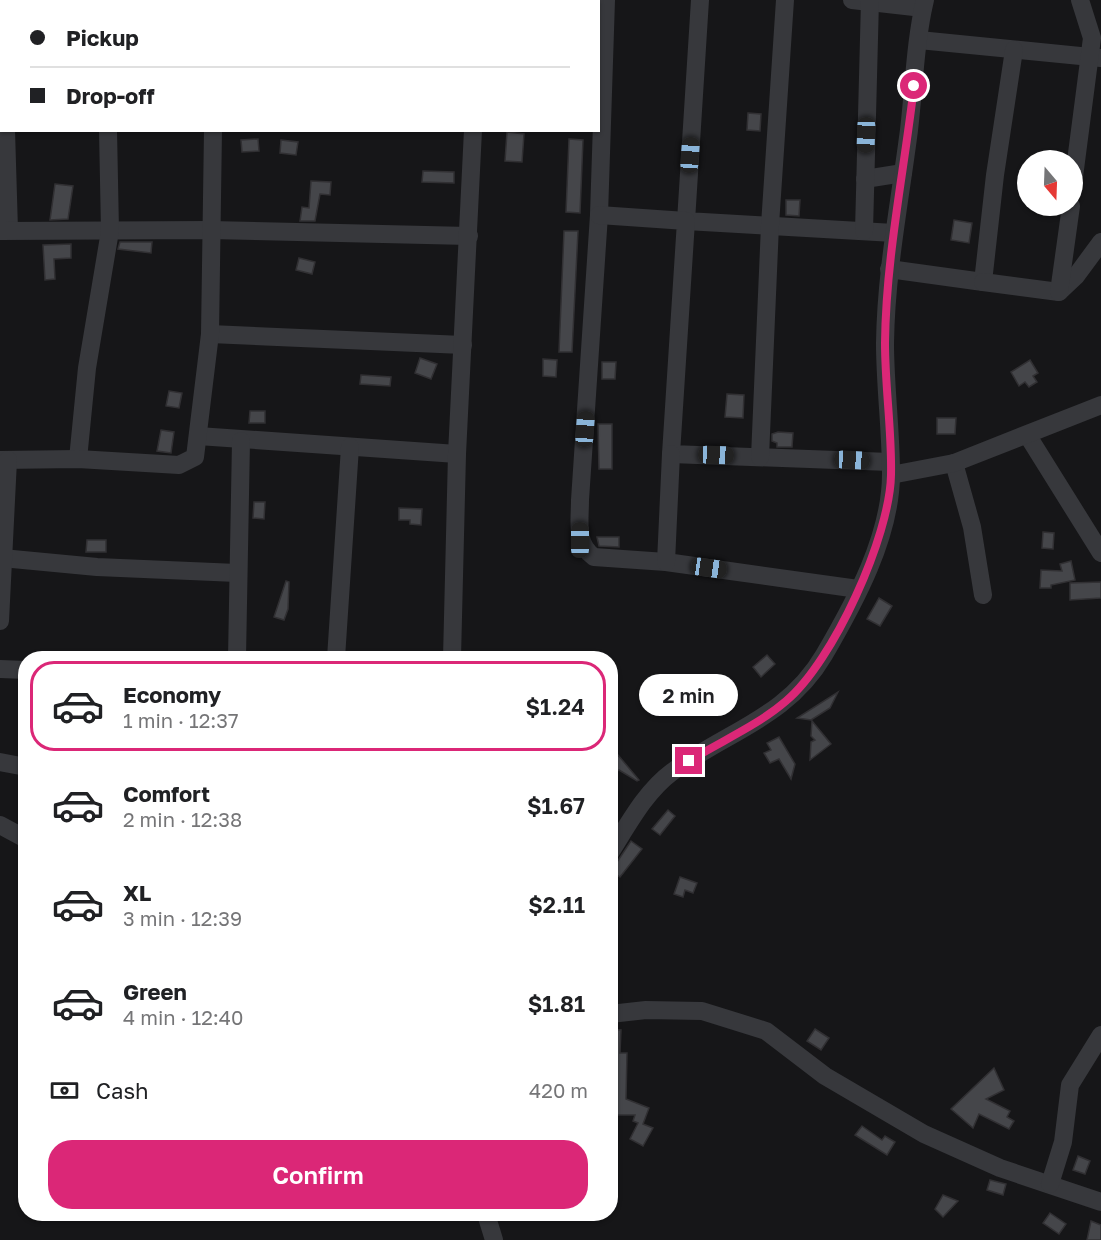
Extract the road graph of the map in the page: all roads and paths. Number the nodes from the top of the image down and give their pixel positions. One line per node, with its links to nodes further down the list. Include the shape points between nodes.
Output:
1 (606, 0): 17 (street)
2 (700, 0): 19 (street)
3 (785, 0): 20 (street)
4 (1080, 0): 9 (street, via 1090,24)
5 (864, 1): 6 (street); 16 (street)
6 (924, 4): 7 (street)
7 (920, 40): 8 (street); 15 (street)
8 (1014, 50): 9 (street); 29 (street)
9 (1096, 57): 14 (street)
10 (6, 132): 22 (street)
11 (108, 132): 23 (street)
12 (213, 132): 21 (street)
13 (473, 132): 26 (street)
14 (1079, 150)
15 (903, 173): 16 (street); 25 (street)
16 (865, 179): 24 (street)
17 (599, 215): 19 (street); 47 (street, via 580,540 585,551 594,557)
18 (1070, 216): 30 (street)
19 (686, 221): 20 (street); 39 (street)
20 (770, 225): 24 (street); 40 (street)
21 (210, 230): 23 (street); 26 (street); 31 (street)
22 (5, 231): 23 (street)
23 (110, 231): 41 (street, via 87,368)
24 (864, 231): 25 (street)
25 (894, 232): 28 (street)
26 (469, 236): 32 (street)
27 (1101, 242): 30 (street)
28 (889, 269): 29 (street); 44 (street, via 885,343)
29 (983, 282): 30 (street)
30 (1059, 292)
31 (210, 334): 32 (street); 34 (street)
32 (463, 345): 38 (street)
33 (1101, 405): 35 (street)
34 (198, 436): 36 (street); 41 (street, via 195,457 179,465)
35 (1028, 436): 43 (street); 45 (street)
36 (241, 441): 37 (street); 48 (street)
37 (350, 447): 38 (street); 53 (street)
38 (457, 454): 54 (street)
39 (671, 454): 40 (street); 47 (street)
40 (760, 457): 44 (street)
41 (78, 459): 42 (street)
42 (4, 460): 46 (street)
43 (954, 463): 44 (street); 50 (street, via 972,527)
44 (891, 468): 49 (street, via 878,541)
45 (1101, 553)
46 (2, 558): 48 (street); 51 (street)
47 (666, 562): 49 (street)
48 (237, 573): 52 (street)
49 (858, 589): 61 (street, via 823,657 787,700 745,730 670,773 640,807)
50 (983, 595)
51 (0, 621)
52 (237, 651)
53 (336, 651)
54 (452, 651)
55 (0, 669): 56 (street)
56 (18, 670)
57 (0, 762): 58 (street)
58 (18, 765)
59 (0, 825): 60 (street)
60 (18, 835)
61 (618, 841)
62 (618, 1013): 64 (street, via 702,1011 766,1030 825,1076 924,1134 1000,1168)
63 (1101, 1035): 64 (street, via 1070,1085 1063,1142)
64 (1050, 1185): 65 (street)
65 (1101, 1202)
66 (488, 1221): 67 (street)
67 (494, 1240)

